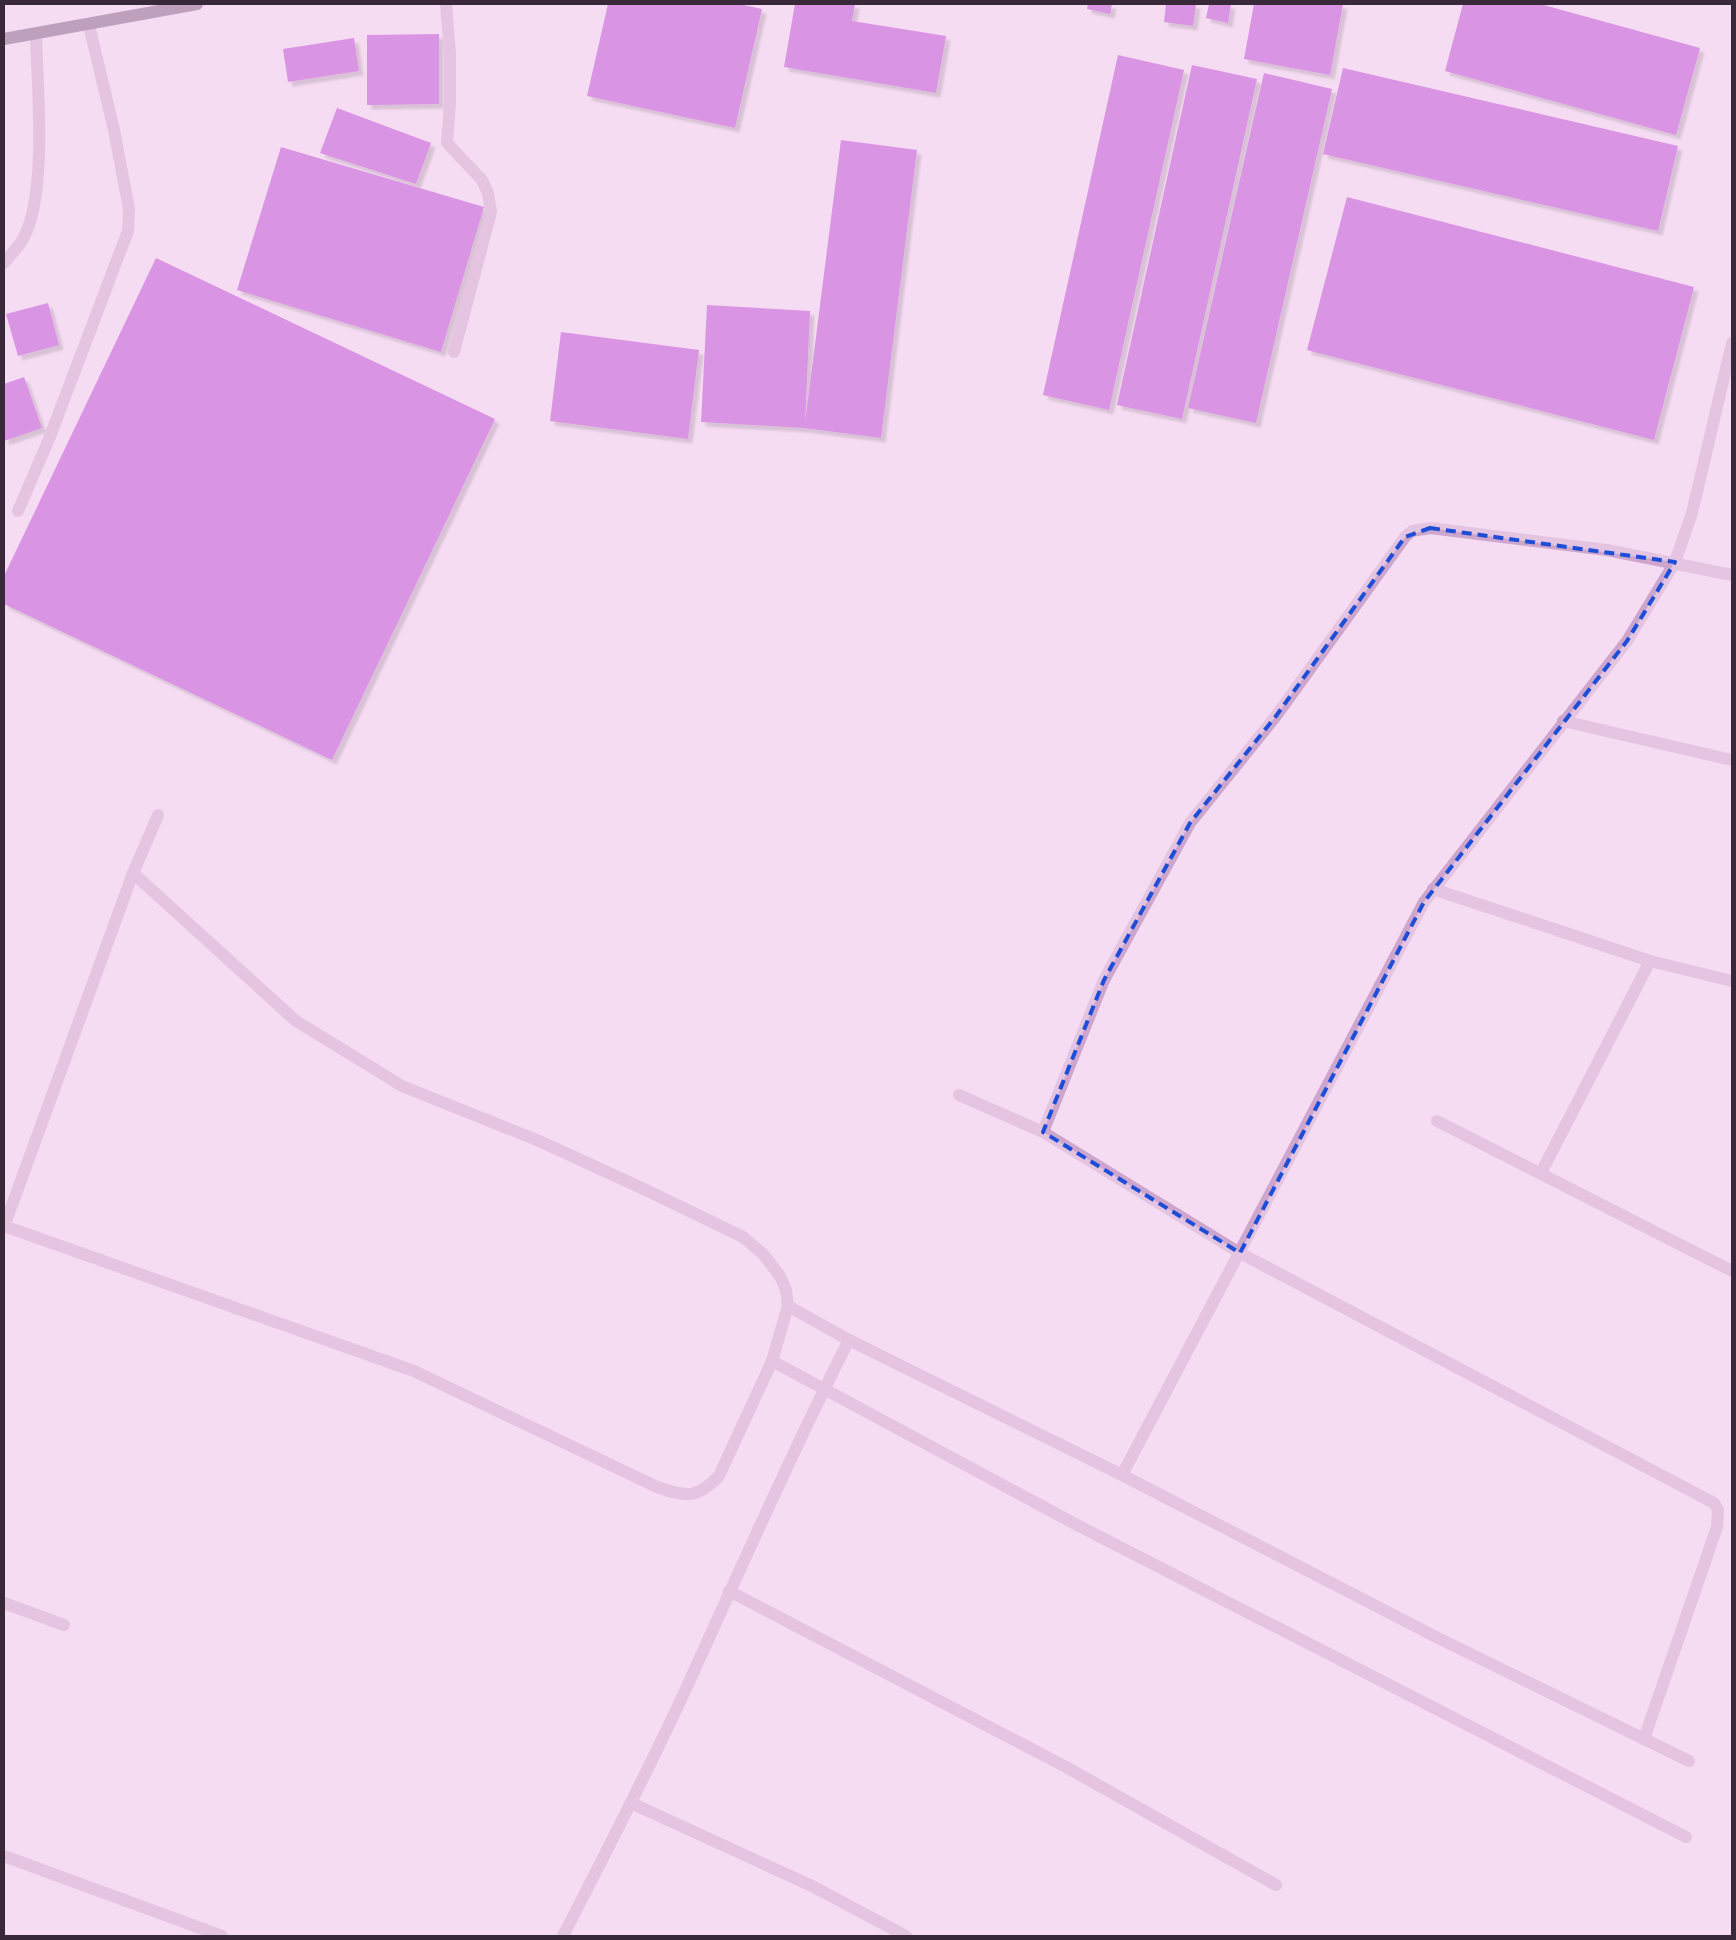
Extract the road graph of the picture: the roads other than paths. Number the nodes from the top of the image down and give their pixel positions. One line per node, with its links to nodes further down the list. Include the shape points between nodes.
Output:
1 (197, 4): 3 (main road)
2 (446, 4): 8 (street, via 450,54 447,143 482,180 488,193 490,212)
3 (89, 25): 4 (main road); 9 (street, via 114,130 129,209 128,225 74,376)
4 (36, 34): 5 (main road); 6 (street, via 38,169 34,204 23,238)
5 (4, 40)
6 (4, 263)
7 (1732, 343): 10 (street, via 1692,513)
8 (454, 352)
9 (18, 511)
10 (1675, 562): 11 (street); 12 (street, via 1627,641); 22 (street, via 1430,528 1412,531 1404,537 1276,716 1190,822 1104,980)
11 (1732, 575)
12 (1563, 721): 13 (street); 16 (street)
13 (1732, 760)
14 (158, 815): 15 (street)
15 (133, 873): 24 (street); 27 (street, via 296,1021 402,1086 536,1140 743,1238 764,1254 780,1276)
16 (1433, 889): 17 (street); 25 (street)
17 (1650, 961): 18 (street); 23 (street)
18 (1726, 979): 19 (street)
19 (1732, 985)
20 (959, 1095): 22 (street)
21 (1438, 1120): 23 (street)
22 (1043, 1132): 25 (street)
23 (1541, 1173): 26 (street)
24 (4, 1226): 29 (street, via 414,1371 657,1488 683,1495 707,1489 719,1476)
25 (1240, 1252): 31 (street); 35 (street, via 1717,1506 1717,1527)
26 (1732, 1271)
27 (788, 1306): 28 (street); 29 (street)
28 (849, 1340): 30 (street); 31 (street)
29 (772, 1361): 30 (street)
30 (824, 1389): 32 (street); 38 (street, via 1080,1526)
31 (1122, 1475): 35 (street, via 1438,1638)
32 (729, 1590): 37 (street, via 689,1683); 40 (street, via 1066,1766)
33 (4, 1603): 34 (street)
34 (64, 1625)
35 (1644, 1739): 36 (street)
36 (1689, 1761)
37 (631, 1803): 42 (street); 43 (street, via 812,1886)
38 (1686, 1837)
39 (4, 1856): 41 (street)
40 (1276, 1885)
41 (222, 1936)
42 (563, 1936)
43 (906, 1936)

